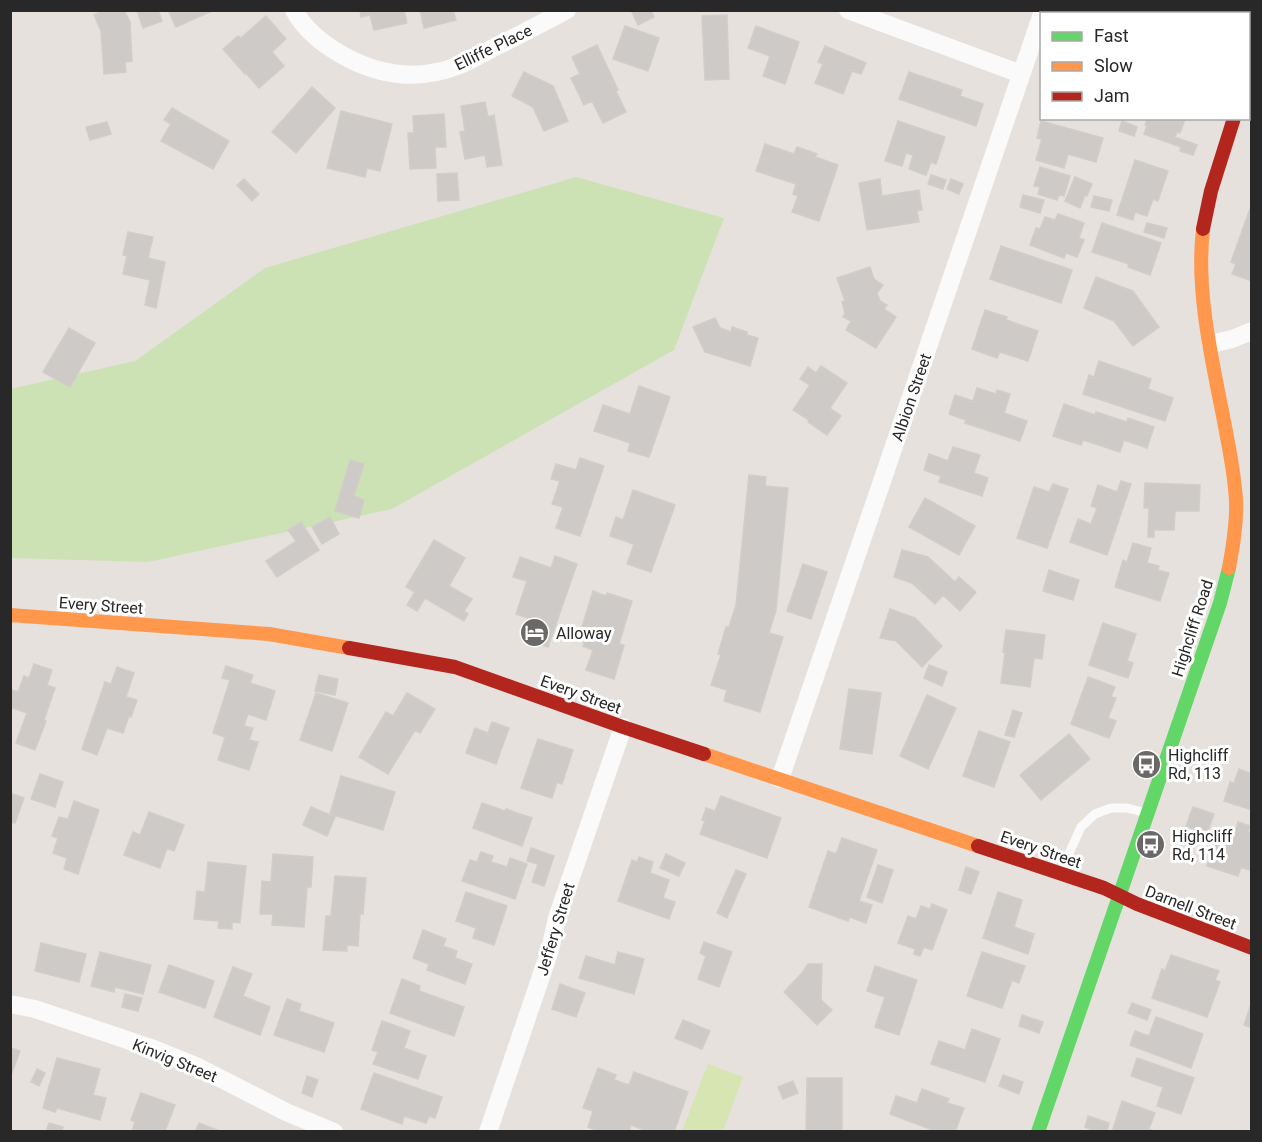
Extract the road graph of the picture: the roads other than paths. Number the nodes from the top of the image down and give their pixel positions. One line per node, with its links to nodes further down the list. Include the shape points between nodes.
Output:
1 (294, 10): 2 (street, Elliffe Place, via 313,35 331,49 380,72 406,76 459,65)
2 (567, 10)
3 (848, 10): 5 (street)
4 (1040, 19): 5 (street, Albion Street)
5 (1021, 74): 11 (street, Albion Street)
6 (1233, 120): 8 (street, Highcliff Road, via 1205,216 1201,247 1203,304)
7 (1251, 332): 8 (street)
8 (1210, 344): 12 (street, Highcliff Road, via 1233,471 1235,533 1220,603)
9 (10, 615): 10 (street, Every Street, via 269,634 420,660 455,667)
10 (624, 727): 11 (street, Every Street); 18 (street, Jeffery Street)
11 (780, 778): 13 (street, Every Street)
12 (1148, 813): 13 (lane, via 1112,808 1095,814 1081,827); 14 (street, Highcliff Road)
13 (1060, 873): 14 (street, Every Street)
14 (1120, 895): 15 (street, Darnell Street); 19 (street, Highcliff Road)
15 (1251, 948)
16 (10, 1004): 17 (street, Kinvig Street, via 165,1053)
17 (334, 1131)
18 (488, 1131)
19 (1038, 1131)

